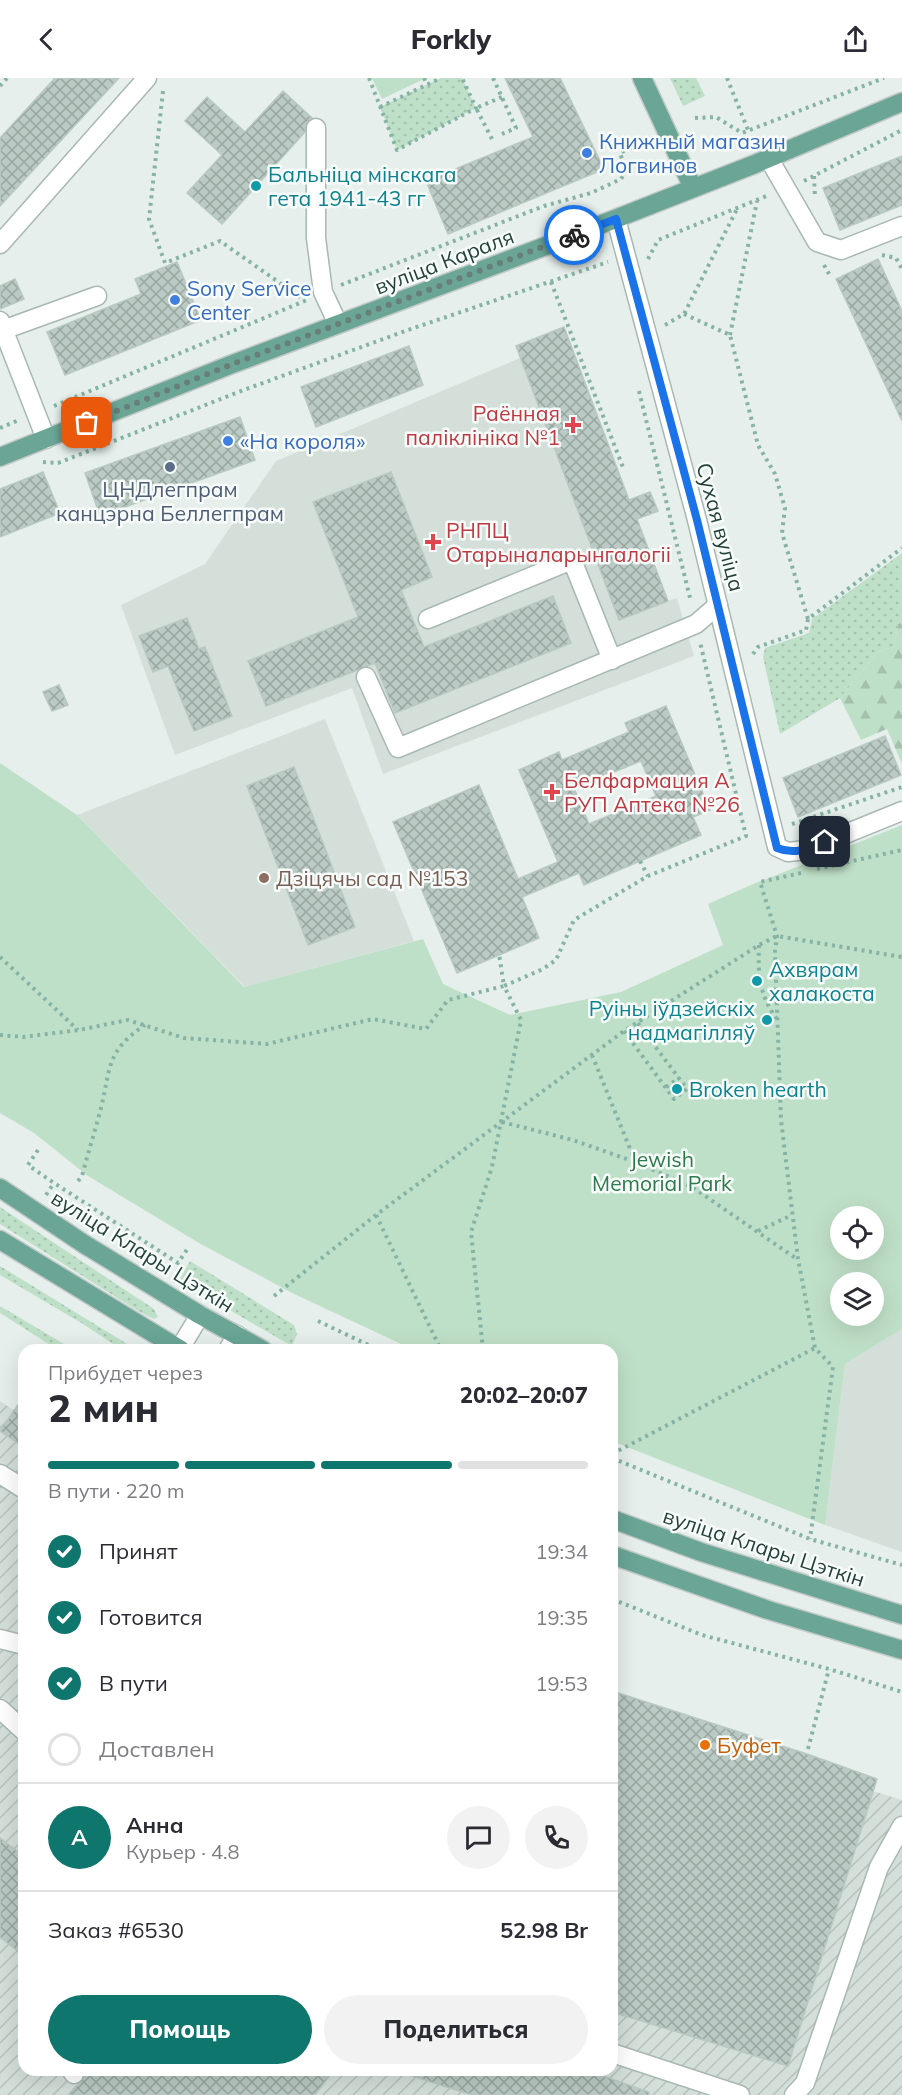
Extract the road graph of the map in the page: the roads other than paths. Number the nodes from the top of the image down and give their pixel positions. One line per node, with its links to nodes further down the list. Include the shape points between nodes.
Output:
1 (147, 78): 9 (street)
2 (642, 78): 6 (main road)
3 (902, 102): 5 (main road, вуліца Караля)
4 (316, 128): 11 (street, via 316,238 323,292)
5 (769, 159): 6 (main road, вуліца Караля); 8 (street, via 817,242 841,250)
6 (693, 188): 7 (main road, вуліца Караля)
7 (616, 219): 11 (main road, вуліца Караля); 15 (street, Сухая вуліца)
8 (902, 226)
9 (0, 244)
10 (97, 296): 12 (street)
11 (338, 324): 13 (main road, вуліца Караля)
12 (1, 327): 13 (street, via 45,410)
13 (46, 439): 14 (main road, вуліца Караля)
14 (0, 457)
15 (718, 606): 17 (street, via 696,624); 19 (street, Сухая вуліца, via 777,848 788,852 806,850)
16 (428, 620): 17 (street, via 572,560)
17 (612, 660): 18 (street, via 398,748)
18 (366, 676)
19 (902, 811)
20 (0, 1188): 22 (main road, вуліца Клары Цэткін)
21 (0, 1240): 24 (main road)
22 (200, 1315): 23 (main road, вуліца Клары Цэткін); 25 (street)
23 (232, 1343)
24 (170, 1344)
25 (183, 1344)
26 (0, 1474): 27 (street)
27 (18, 1485)
28 (618, 1521): 30 (main road, вуліца Клары Цэткін, via 701,1552)
29 (618, 1557): 33 (main road, via 768,1610)
30 (902, 1615)
31 (1, 1643): 32 (street)
32 (18, 1644)
33 (902, 1650)
34 (0, 1709): 35 (street)
35 (18, 1726)
36 (902, 1826): 39 (street, via 879,1867 805,2084)
37 (618, 2056): 38 (street)
38 (740, 2095)
39 (794, 2095)

